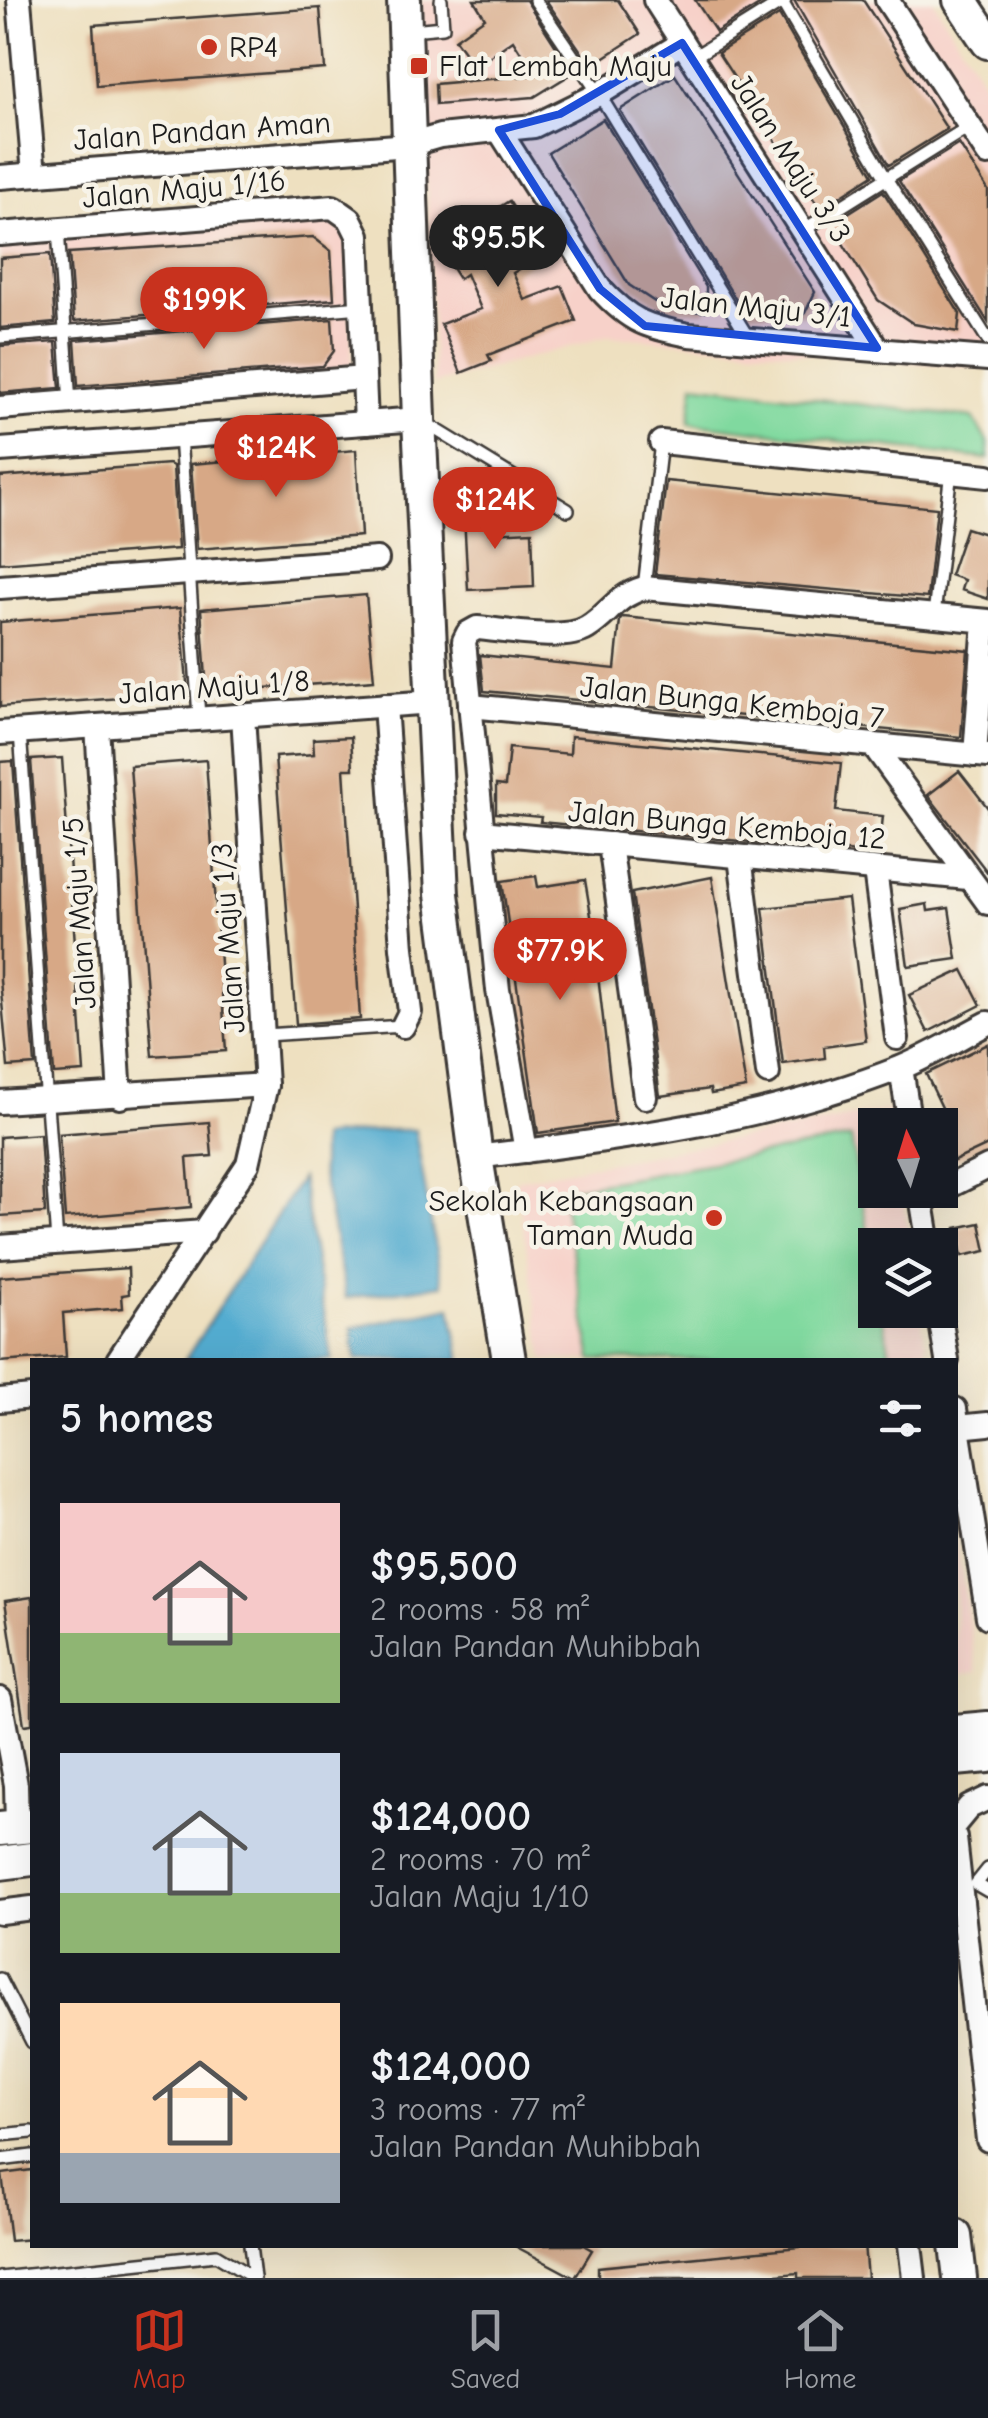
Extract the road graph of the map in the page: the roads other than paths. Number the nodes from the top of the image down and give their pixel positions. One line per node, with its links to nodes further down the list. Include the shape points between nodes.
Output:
1 (19, 0): 11 (street)
2 (441, 0): 8 (lane, via 443,27)
3 (535, 0): 13 (lane)
4 (655, 0): 10 (street, Jalan Maju 3/3)
5 (887, 0): 14 (street)
6 (960, 0): 9 (street)
7 (783, 1): 10 (lane); 20 (lane)
8 (405, 15): 16 (street)
9 (988, 42)
10 (687, 51): 13 (street, Jalan Pandan Aman); 22 (street, Jalan Maju 3/3)
11 (26, 73): 12 (street); 18 (street)
12 (0, 75)
13 (599, 94): 15 (street, Jalan Pandan Aman, via 534,126); 27 (lane)
14 (970, 126): 17 (street); 20 (lane)
15 (500, 130): 16 (street, Jalan Pandan Aman); 27 (street, Jalan Maju 3/1, via 620,310 644,326)
16 (409, 145): 18 (street, Jalan Pandan Aman); 34 (street)
17 (988, 154)
18 (34, 174): 19 (street, Jalan Pandan Aman)
19 (0, 176)
20 (887, 180): 22 (lane); 28 (lane)
21 (58, 229): 23 (street, Jalan Maju 1/16); 24 (street, Jalan Maju 1/16, via 333,207 358,235); 25 (lane)
22 (802, 231): 29 (street, Jalan Maju 3/3)
23 (0, 234)
24 (362, 307): 25 (lane); 31 (street)
25 (66, 332): 26 (lane); 32 (lane)
26 (0, 337)
27 (750, 340): 29 (street, Jalan Maju 3/1)
28 (988, 340)
29 (877, 348): 30 (street, Jalan Maju 3/1)
30 (988, 359)
31 (364, 378): 32 (street); 35 (street)
32 (70, 403): 33 (street)
33 (0, 408)
34 (419, 419): 35 (street); 41 (lane); 48 (street)
35 (366, 423): 36 (street)
36 (180, 436): 38 (street); 43 (lane)
37 (661, 442): 39 (street); 45 (lane)
38 (0, 450)
39 (951, 471): 40 (street); 46 (lane)
40 (988, 476)
41 (568, 510)
42 (377, 559): 43 (street)
43 (190, 572): 44 (street); 52 (lane)
44 (0, 587)
45 (644, 588): 46 (street); 50 (street, via 626,593 574,635 468,632)
46 (934, 617): 47 (street)
47 (986, 621): 56 (street)
48 (433, 702): 49 (street, Jalan Maju 1/8); 76 (street, via 442,894)
49 (386, 705): 51 (street, Jalan Maju 1/8); 64 (street, via 410,1012)
50 (470, 706): 55 (street, Jalan Bunga Kemboja 7); 57 (street)
51 (243, 715): 52 (street, Jalan Maju 1/8); 65 (street, Jalan Maju 1/3)
52 (199, 717): 53 (street, Jalan Maju 1/8)
53 (97, 726): 54 (street, Jalan Maju 1/8); 70 (street, Jalan Maju 1/5)
54 (10, 732): 72 (lane)
55 (874, 746): 56 (street, Jalan Bunga Kemboja 7); 61 (street)
56 (981, 755)
57 (481, 832): 58 (street, Jalan Bunga Kemboja 12); 75 (street, via 498,990)
58 (610, 844): 59 (street, Jalan Bunga Kemboja 12); 71 (street)
59 (740, 857): 60 (street, Jalan Bunga Kemboja 12); 68 (street)
60 (875, 870): 61 (street, Jalan Bunga Kemboja 12); 66 (street)
61 (968, 878): 62 (street)
62 (988, 902)
63 (988, 1024): 67 (street)
64 (404, 1026): 65 (lane)
65 (264, 1035): 69 (street, Jalan Maju 1/3)
66 (897, 1038)
67 (900, 1068): 74 (street); 75 (street, via 771,1109)
68 (768, 1073)
69 (266, 1085): 70 (street); 79 (street, Jalan Maju 1/3, via 248,1164)
70 (120, 1096): 72 (street)
71 (645, 1097)
72 (46, 1098): 73 (street); 80 (lane)
73 (0, 1102)
74 (907, 1108)
75 (526, 1151): 76 (street)
76 (476, 1157): 84 (street)
77 (988, 1167): 78 (street)
78 (958, 1180)
79 (204, 1232): 80 (street); 83 (street, Jalan Maju 1/3)
80 (57, 1242): 81 (street)
81 (0, 1246)
82 (942, 1328): 85 (street)
83 (119, 1358)
84 (510, 1358)
85 (947, 1358)
86 (30, 1397): 87 (street)
87 (0, 1400)
88 (958, 1418): 89 (street)
89 (988, 1424)
90 (958, 1428): 91 (street)
91 (983, 1557): 92 (street)
92 (988, 1617)
93 (0, 1698): 98 (street)
94 (988, 1728): 95 (street)
95 (958, 1731)
96 (988, 1756): 97 (street)
97 (958, 1759)
98 (19, 1809)
99 (958, 1846): 103 (street)
100 (30, 1860): 101 (street)
101 (0, 1863)
102 (988, 1870): 103 (lane)
103 (975, 1888): 108 (street)
104 (30, 1908): 105 (street)
105 (0, 1912)
106 (0, 1979): 107 (lane)
107 (30, 2038)
108 (986, 2094): 111 (street)
109 (30, 2132): 110 (lane)
110 (0, 2135)
111 (988, 2140)
112 (30, 2156): 113 (lane)
113 (0, 2160)
114 (250, 2248): 117 (lane, via 254,2278)
115 (910, 2248): 119 (street)
116 (956, 2248): 120 (street)
117 (215, 2250): 118 (lane)
118 (0, 2278)
119 (914, 2278)
120 (960, 2278)

